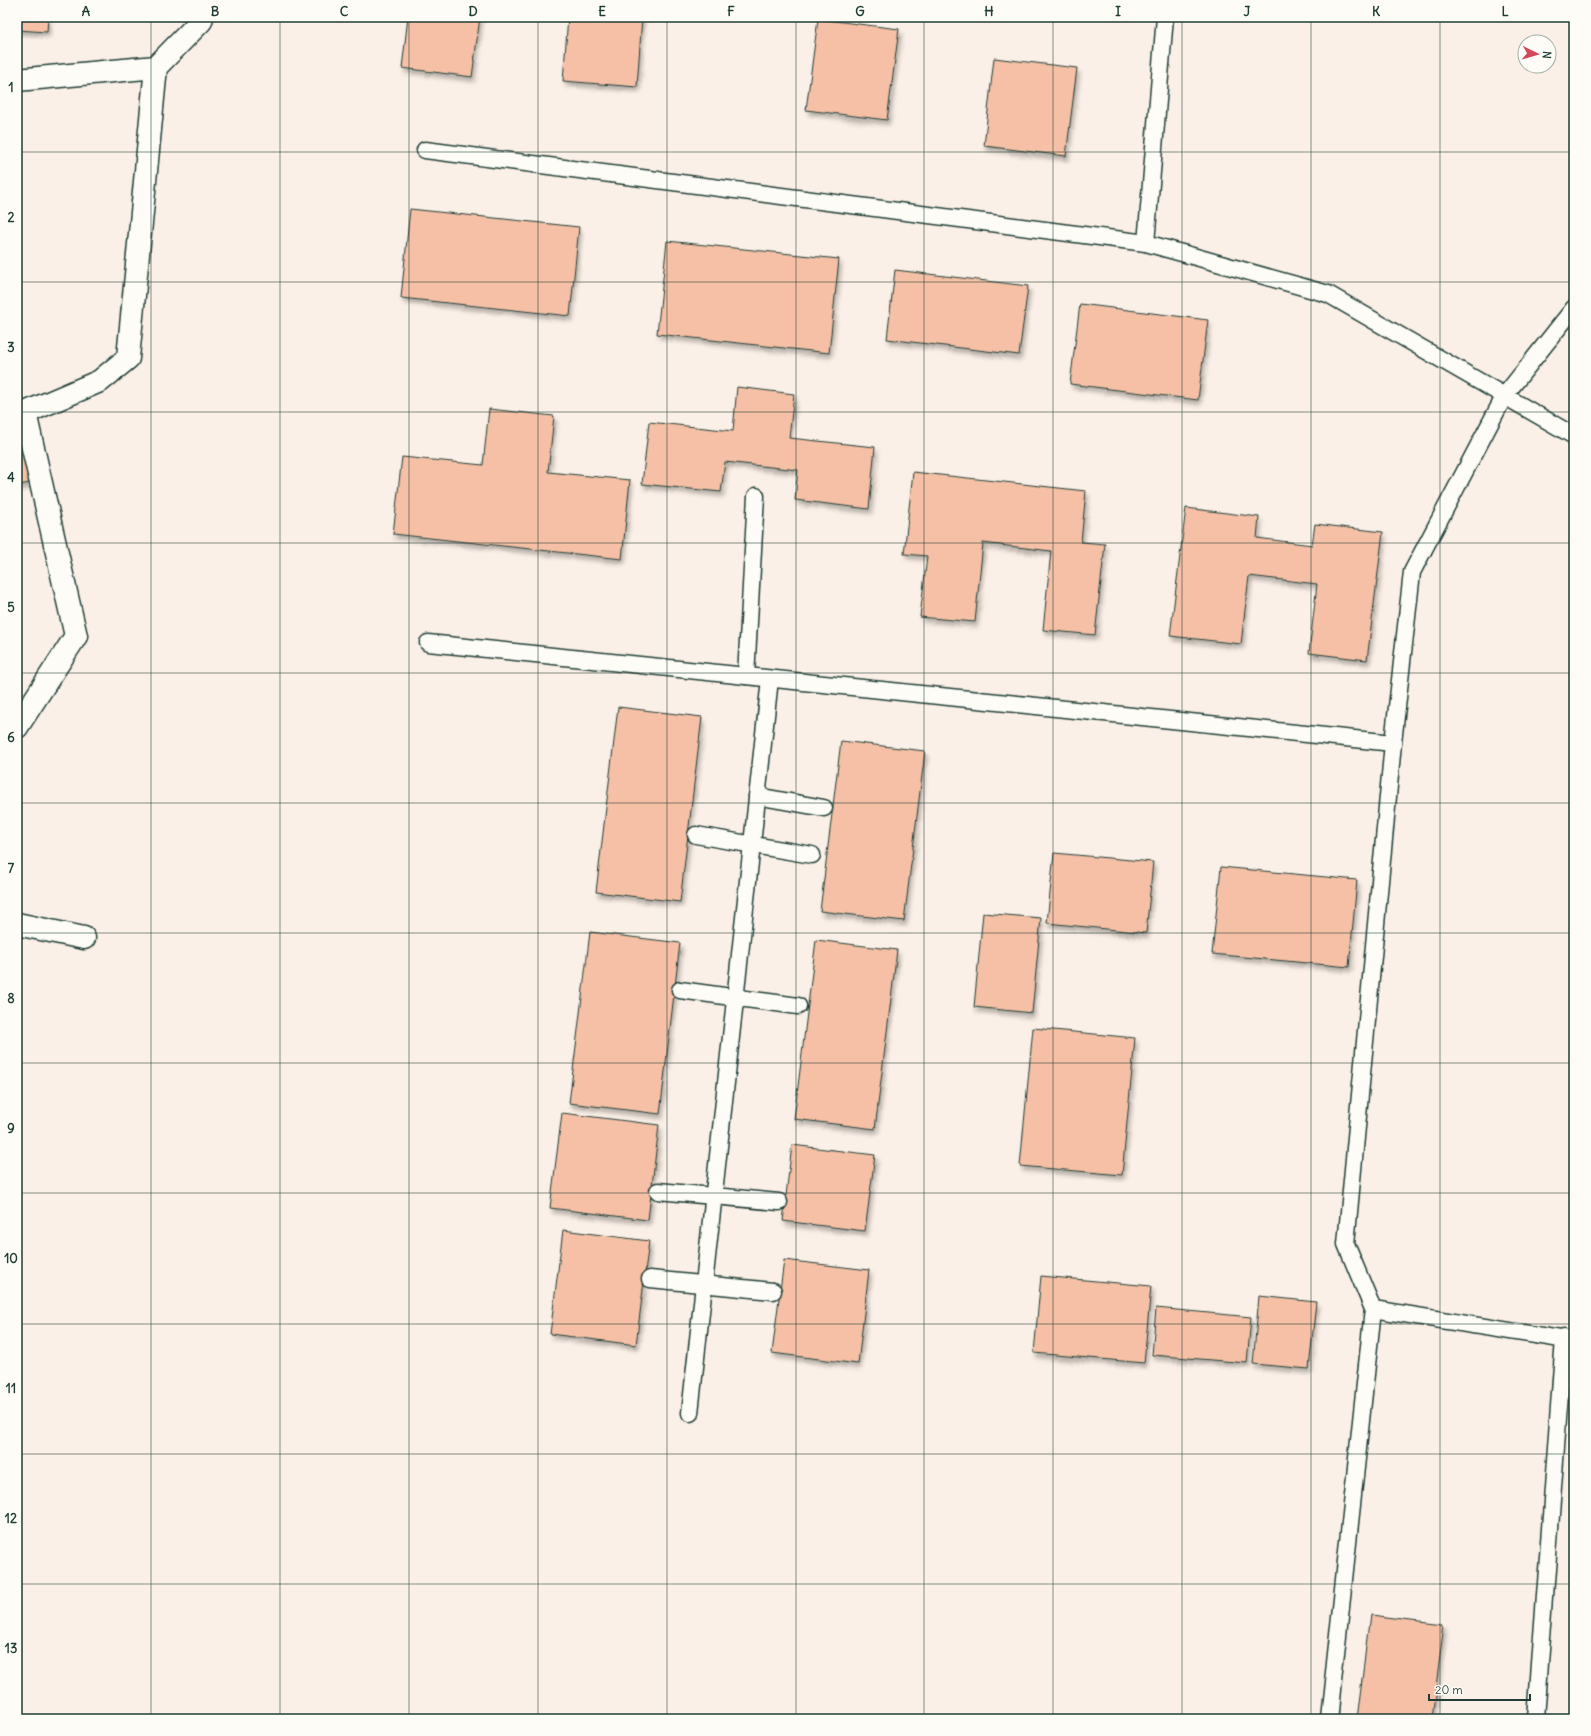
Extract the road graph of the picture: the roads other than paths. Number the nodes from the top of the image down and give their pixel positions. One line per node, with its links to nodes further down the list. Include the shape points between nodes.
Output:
1 (202, 17): 3 (street)
2 (1165, 17): 6 (lane)
3 (156, 67): 4 (street); 14 (street, via 128,358 100,381 25,413 76,636)
4 (17, 80)
5 (425, 150): 6 (lane)
6 (1146, 243): 8 (lane, via 1328,294)
7 (1574, 308): 8 (lane)
8 (1505, 395): 9 (lane); 15 (lane, via 1412,572)
9 (1574, 436)
10 (756, 496): 12 (lane)
11 (428, 643): 12 (lane)
12 (746, 676): 13 (lane)
13 (770, 679): 15 (lane); 16 (lane)
14 (17, 727)
15 (1393, 743): 32 (lane, via 1346,1244)
16 (757, 796): 17 (lane); 19 (lane)
17 (824, 808)
18 (696, 835): 19 (lane)
19 (752, 844): 20 (lane); 24 (lane)
20 (812, 855)
21 (17, 924): 22 (street)
22 (84, 938)
23 (680, 990): 24 (lane)
24 (735, 997): 25 (lane); 27 (lane)
25 (798, 1006)
26 (658, 1191): 27 (lane)
27 (713, 1197): 28 (lane); 30 (lane)
28 (779, 1202)
29 (650, 1279): 30 (lane)
30 (704, 1285): 31 (lane); 34 (lane)
31 (773, 1291)
32 (1373, 1309): 33 (lane); 35 (lane)
33 (1569, 1340): 36 (lane)
34 (690, 1413)
35 (1329, 1719)
36 (1536, 1719)

